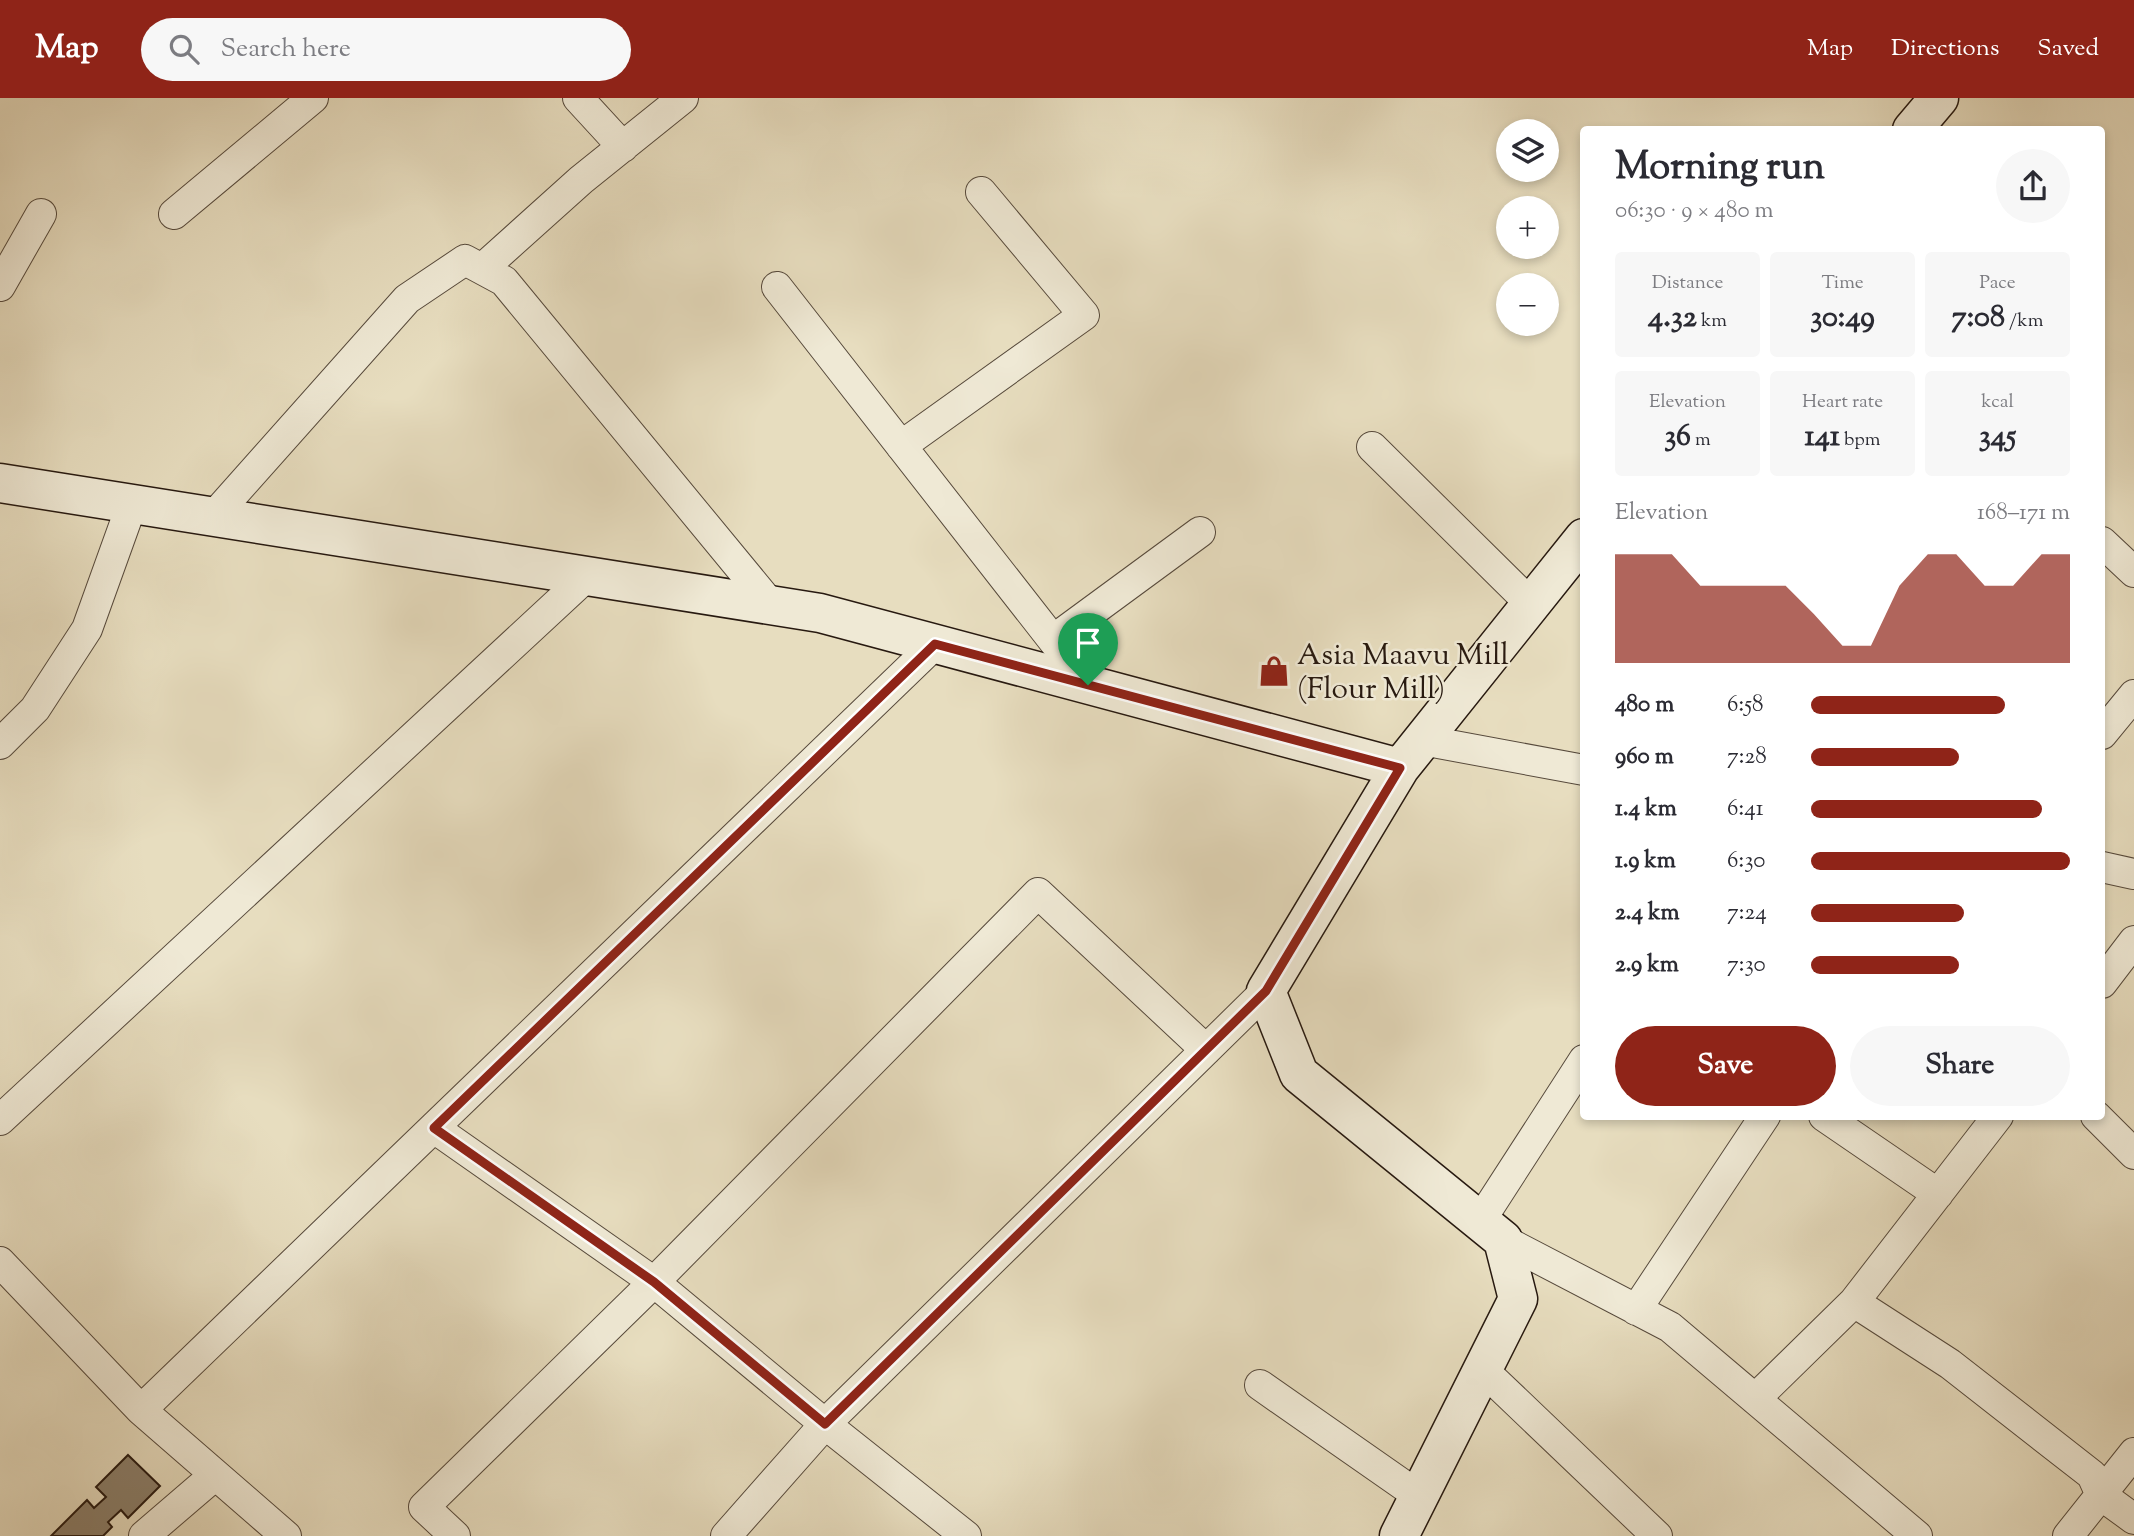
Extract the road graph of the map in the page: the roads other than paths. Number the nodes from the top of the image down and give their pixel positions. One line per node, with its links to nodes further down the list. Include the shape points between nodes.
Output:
1 (313, 98): 9 (street)
2 (578, 98): 6 (street)
3 (683, 98): 6 (street)
4 (1939, 98): 5 (street)
5 (1915, 126)
6 (623, 147): 10 (street)
7 (981, 192): 13 (street, via 1084,315)
8 (41, 214): 11 (street)
9 (174, 214)
10 (482, 269): 17 (street, via 465,260 407,299); 24 (street, via 505,281)
11 (0, 286)
12 (777, 287): 13 (street)
13 (901, 446): 25 (street)
14 (1373, 447): 23 (street)
15 (0, 483): 16 (street)
16 (132, 504): 17 (street); 30 (street, via 87,629 35,709)
17 (213, 517): 22 (street)
18 (1200, 532): 25 (street)
19 (1580, 543): 23 (street)
20 (2105, 545): 21 (street)
21 (2134, 572)
22 (587, 576): 24 (street); 40 (street)
23 (1531, 604): 31 (street)
24 (771, 605): 26 (street, via 820,613)
25 (1054, 640): 27 (street)
26 (935, 644): 27 (street); 45 (street)
27 (1088, 685): 31 (street)
28 (2134, 695): 29 (street)
29 (2105, 730)
30 (0, 744)
31 (1411, 754): 32 (street); 37 (street)
32 (1580, 770)
33 (2105, 868): 34 (street)
34 (2134, 873)
35 (2134, 941): 36 (street)
36 (2105, 979)
37 (1266, 991): 38 (street); 48 (street, via 1299,1074)
38 (1206, 1050): 50 (street, via 1038,893); 57 (street)
39 (1580, 1067): 48 (street)
40 (0, 1120)
41 (1762, 1120): 52 (street)
42 (1830, 1120): 47 (street)
43 (1995, 1120): 47 (street)
44 (2100, 1120): 46 (street)
45 (434, 1128): 50 (street); 56 (street)
46 (2134, 1154)
47 (1938, 1195): 51 (street)
48 (1491, 1230): 52 (street); 53 (street, via 1518,1299)
49 (0, 1262): 56 (street)
50 (654, 1282): 57 (street); 66 (street, via 424,1507)
51 (1854, 1303): 55 (street); 60 (street, via 1950,1364 2092,1475)
52 (1636, 1310): 55 (street, via 1670,1327)
53 (1482, 1369): 61 (street); 69 (street)
54 (1260, 1385): 61 (street)
55 (1755, 1399): 70 (street)
56 (141, 1410): 59 (street)
57 (825, 1424): 63 (street); 67 (street)
58 (2134, 1452): 60 (street)
59 (215, 1475): 64 (street); 65 (street)
60 (2101, 1495): 62 (street); 71 (street)
61 (1419, 1496): 68 (street)
62 (2134, 1519)
63 (964, 1535)
64 (144, 1536)
65 (286, 1536)
66 (455, 1536)
67 (726, 1536)
68 (1399, 1536)
69 (1657, 1536)
70 (1917, 1536)
71 (2068, 1536)

